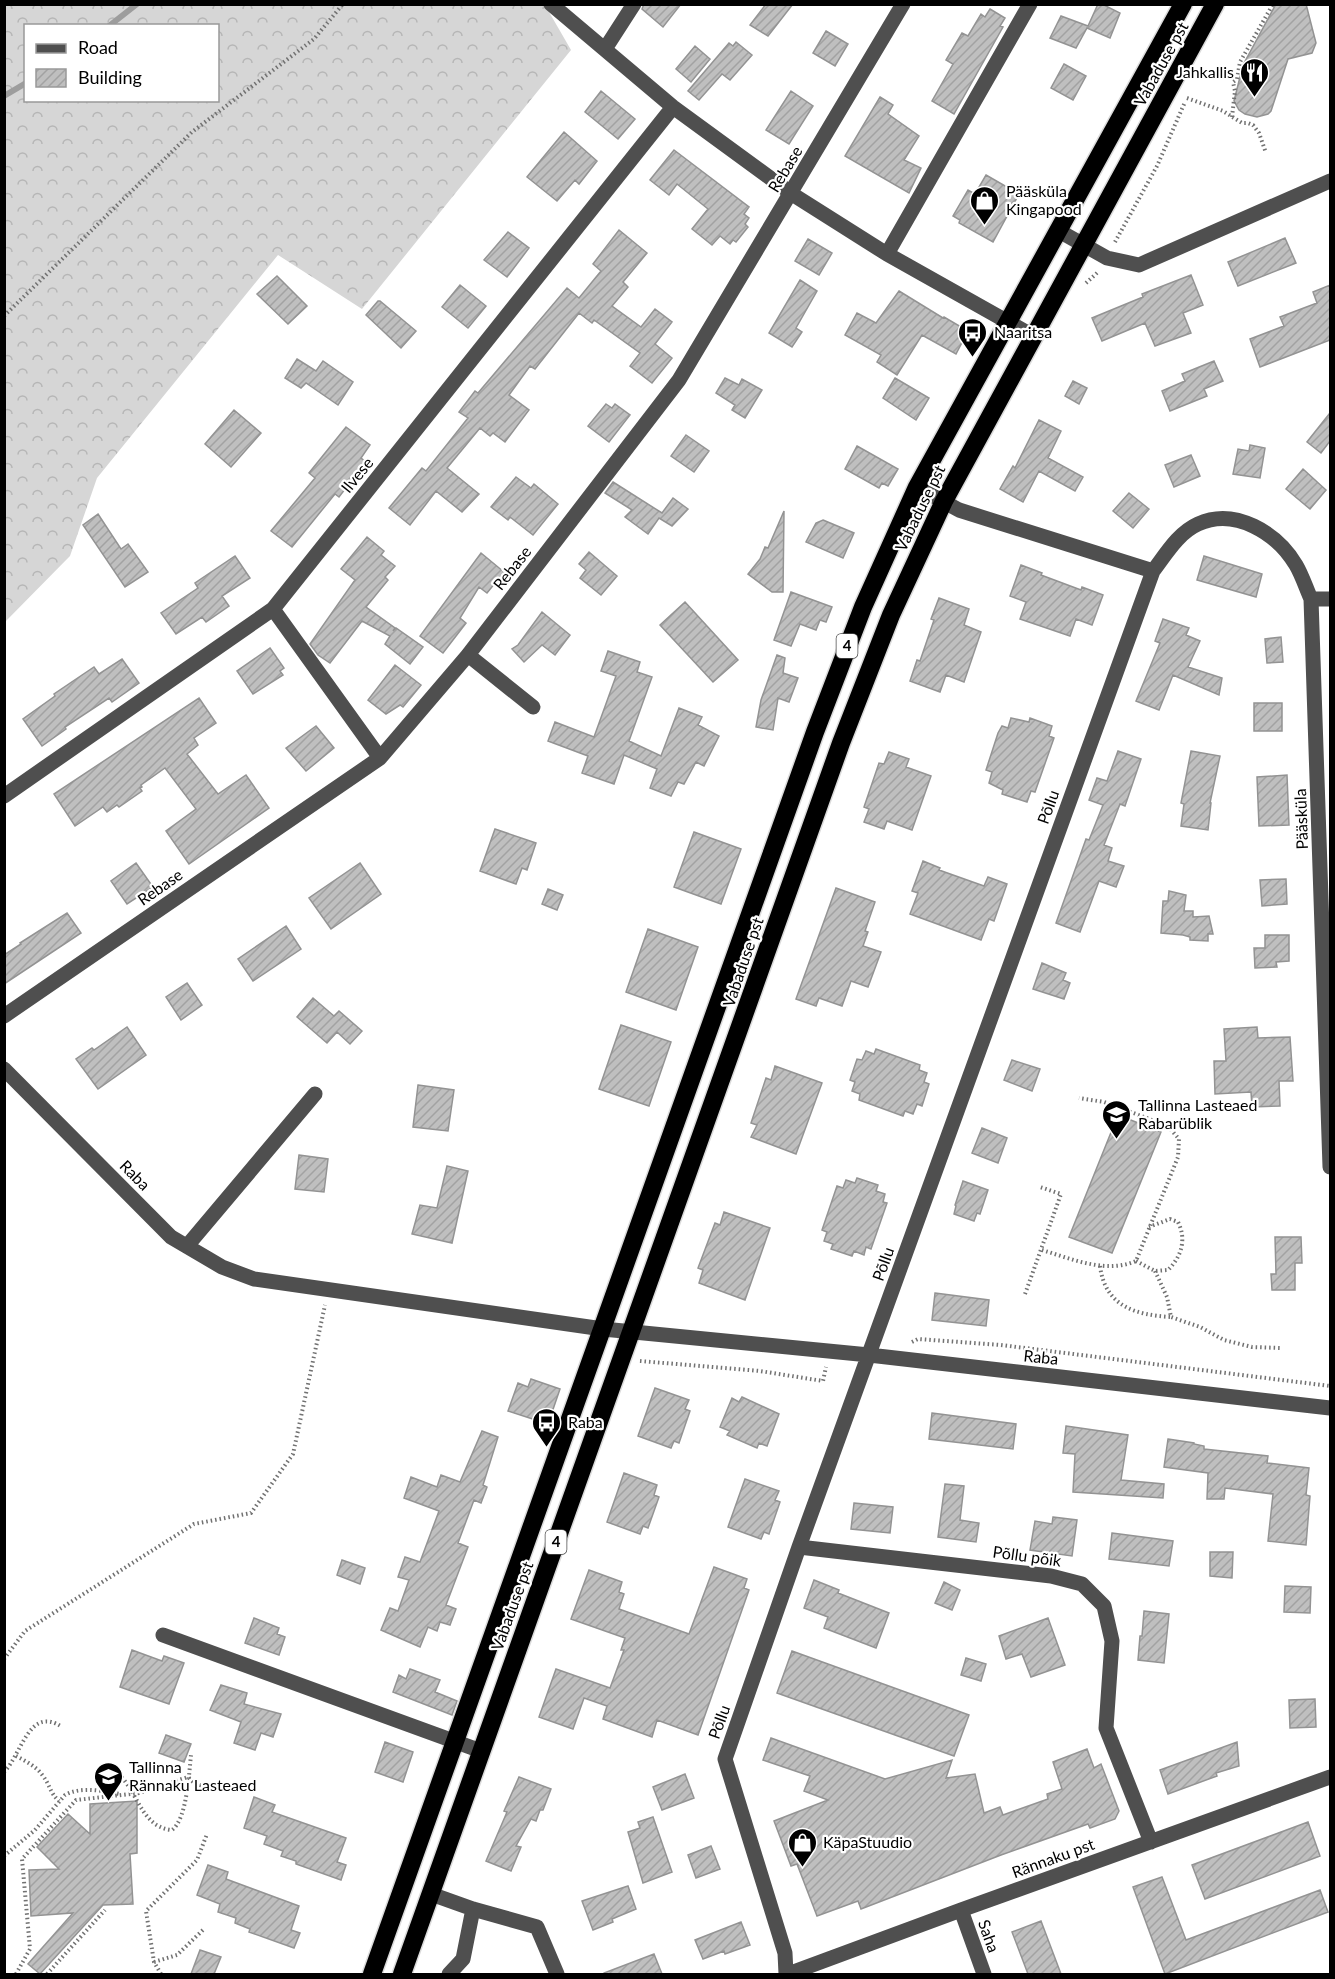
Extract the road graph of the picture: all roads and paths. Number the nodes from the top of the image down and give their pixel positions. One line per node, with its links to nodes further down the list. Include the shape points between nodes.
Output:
1 (343, 4): 20 (path, via 314,39 192,132)
2 (550, 4): 9 (street)
3 (634, 4): 9 (street)
4 (903, 4): 14 (street, Rebase)
5 (1030, 4): 17 (street)
6 (1183, 4): 15 (highway, Vabaduse pst / 4)
7 (1215, 4): 16 (highway, Vabaduse pst / 4)
8 (1273, 4): 11 (path, via 1240,62 1233,82)
9 (605, 49): 10 (street)
10 (673, 107): 14 (street); 29 (street, Ilvese)
11 (1232, 117): 12 (path, via 1253,125); 18 (path, via 1187,98 1157,166)
12 (1266, 153)
13 (1330, 181): 18 (street, via 1139,265)
14 (792, 194): 17 (street); 30 (street, Rebase, via 679,380)
15 (1059, 231): 16 (street); 21 (highway, Vabaduse pst / 4)
16 (1084, 245): 18 (street); 22 (highway, Vabaduse pst / 4)
17 (887, 254): 21 (street)
18 (1107, 258): 19 (path, via 1099,272)
19 (1080, 289)
20 (4, 316)
21 (1008, 322): 22 (street); 23 (highway, Vabaduse pst / 4)
22 (1033, 336): 24 (highway, Vabaduse pst / 4)
23 (917, 487): 24 (street); 50 (highway, Vabaduse pst / 4, via 838,669)
24 (944, 501): 26 (street, via 959,510); 51 (highway, Vabaduse pst / 4, via 891,615 842,743)
25 (1221, 518): 26 (street, Põllu, via 1198,524 1179,537); 28 (street, Pääsküla, via 1246,522 1270,535 1296,565)
26 (1153, 571): 54 (street, Põllu)
27 (1330, 599): 28 (street)
28 (1311, 600): 38 (street, Pääsküla)
29 (273, 609): 32 (street); 33 (street, Ilvese)
30 (468, 655): 31 (street); 32 (street, Rebase)
31 (533, 707)
32 (380, 758): 34 (street, Rebase)
33 (4, 796)
34 (4, 1016)
35 (4, 1069): 42 (street, Raba, via 171,1237)
36 (315, 1094): 42 (street)
37 (1079, 1098): 41 (path, via 1104,1102 1168,1126 1179,1139 1178,1156)
38 (1329, 1102): 39 (street, Pääsküla)
39 (1330, 1167)
40 (1040, 1187): 43 (path, via 1061,1194)
41 (1149, 1227): 44 (path); 46 (path, via 1170,1219 1178,1222 1182,1230 1182,1247 1175,1263 1167,1270)
42 (187, 1246): 47 (street, Raba, via 222,1267 255,1279)
43 (1042, 1250): 45 (path); 48 (path)
44 (1136, 1261): 45 (path, via 1123,1267); 46 (path)
45 (1100, 1266): 49 (path, via 1107,1292 1118,1304 1152,1316)
46 (1155, 1271): 49 (path)
47 (326, 1290): 50 (street, Raba); 59 (path, via 293,1454 250,1513 194,1524 24,1631)
48 (1025, 1294)
49 (1171, 1317): 52 (path, via 1224,1340 1251,1347)
50 (603, 1329): 51 (street, Raba); 61 (highway, Vabaduse pst / 4)
51 (632, 1331): 53 (street, Raba); 62 (highway, Vabaduse pst / 4)
52 (1280, 1348)
53 (828, 1351): 54 (street, Raba); 55 (path, via 823,1381)
54 (869, 1355): 56 (street, Raba); 57 (street, Põllu)
55 (640, 1360)
56 (1330, 1408)
57 (799, 1547): 77 (street, Põllu põik, via 1051,1576 1082,1584 1104,1606 1112,1641 1106,1728); 94 (street, Põllu, via 725,1759)
58 (163, 1635): 61 (street)
59 (4, 1659)
60 (62, 1727): 64 (path, via 53,1721 36,1725 28,1731)
61 (455, 1743): 62 (street); 89 (highway, Vabaduse pst / 4)
62 (480, 1751): 79 (highway, Vabaduse pst / 4)
63 (191, 1755): 68 (path)
64 (16, 1756): 66 (path); 71 (path, via 44,1777)
65 (107, 1767): 70 (path, via 123,1777)
66 (4, 1772)
67 (1330, 1777): 77 (street, Rännaku pst)
68 (188, 1778): 69 (path); 70 (path); 70 (path, via 180,1820 172,1830 156,1825)
69 (207, 1787)
70 (130, 1794): 71 (path, via 72,1791); 73 (path, via 76,1800)
71 (58, 1801): 72 (path)
72 (49, 1815): 73 (path); 74 (path)
73 (56, 1822): 76 (path)
74 (35, 1830): 76 (path); 78 (path)
75 (207, 1834): 85 (path, via 197,1860 146,1911)
76 (42, 1837): 86 (path, via 22,1859 30,1949)
77 (1151, 1842): 82 (street, Rännaku pst)
78 (4, 1856)
79 (430, 1894): 81 (street); 90 (highway, Vabaduse pst / 4)
80 (105, 1910): 87 (path)
81 (473, 1910): 84 (street); 93 (street, via 537,1927)
82 (961, 1910): 94 (street, Rännaku pst); 95 (street, Saha)
83 (205, 1928): 85 (path, via 177,1955)
84 (463, 1959): 91 (street); 92 (street)
85 (154, 1962): 88 (path)
86 (16, 1974)
87 (47, 1974)
88 (161, 1974)
89 (372, 1974)
90 (402, 1974)
91 (449, 1974)
92 (468, 1974)
93 (557, 1974)
94 (787, 1974)
95 (984, 1974)

